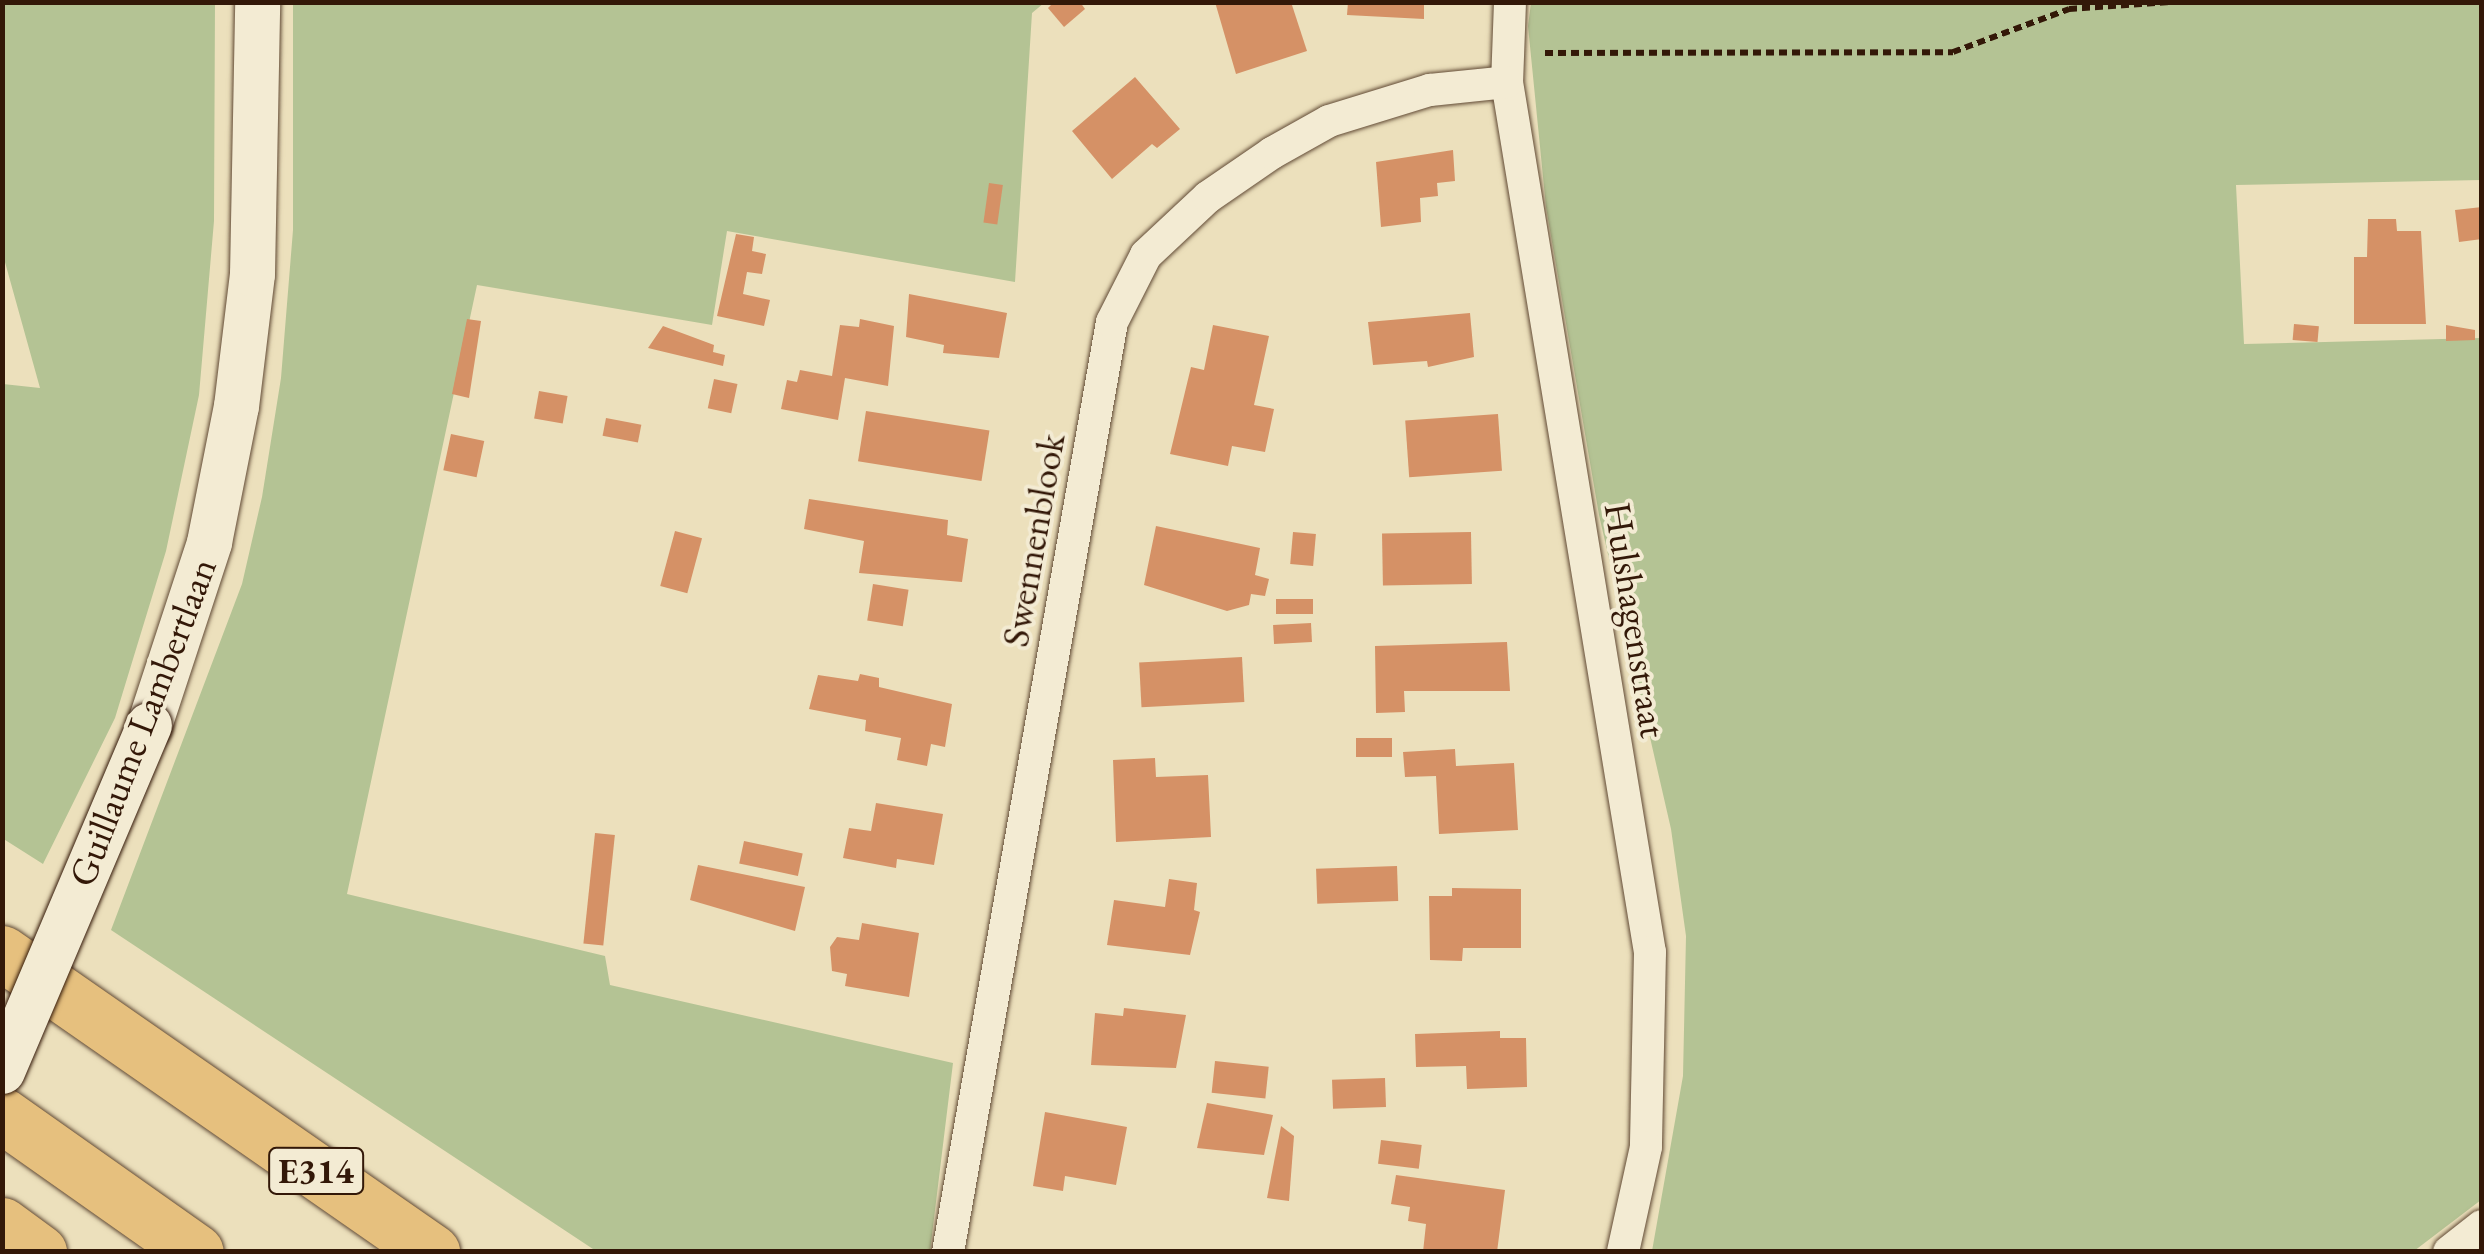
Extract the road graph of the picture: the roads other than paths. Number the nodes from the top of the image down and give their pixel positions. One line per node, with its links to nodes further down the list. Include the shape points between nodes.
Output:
1 (257, 2): 5 (street, Guillaume Lambertlaan, bridge, via 252,274 236,406 209,542 150,725)
2 (1510, 2): 3 (street, Hulshagenstraat)
3 (1508, 67): 12 (street, Swennenblook, via 1329,121 1272,153 1208,197 1146,255 1112,322); 13 (street, Hulshagenstraat, via 1650,952 1646,1147)
4 (2, 953): 11 (highway, E314)
5 (2, 1071)
6 (2, 1115): 10 (highway)
7 (2, 1225): 9 (highway)
8 (2482, 1226): 14 (street)
9 (40, 1252)
10 (196, 1252)
11 (432, 1252)
12 (948, 1252)
13 (1623, 1252)
14 (2449, 1252)

